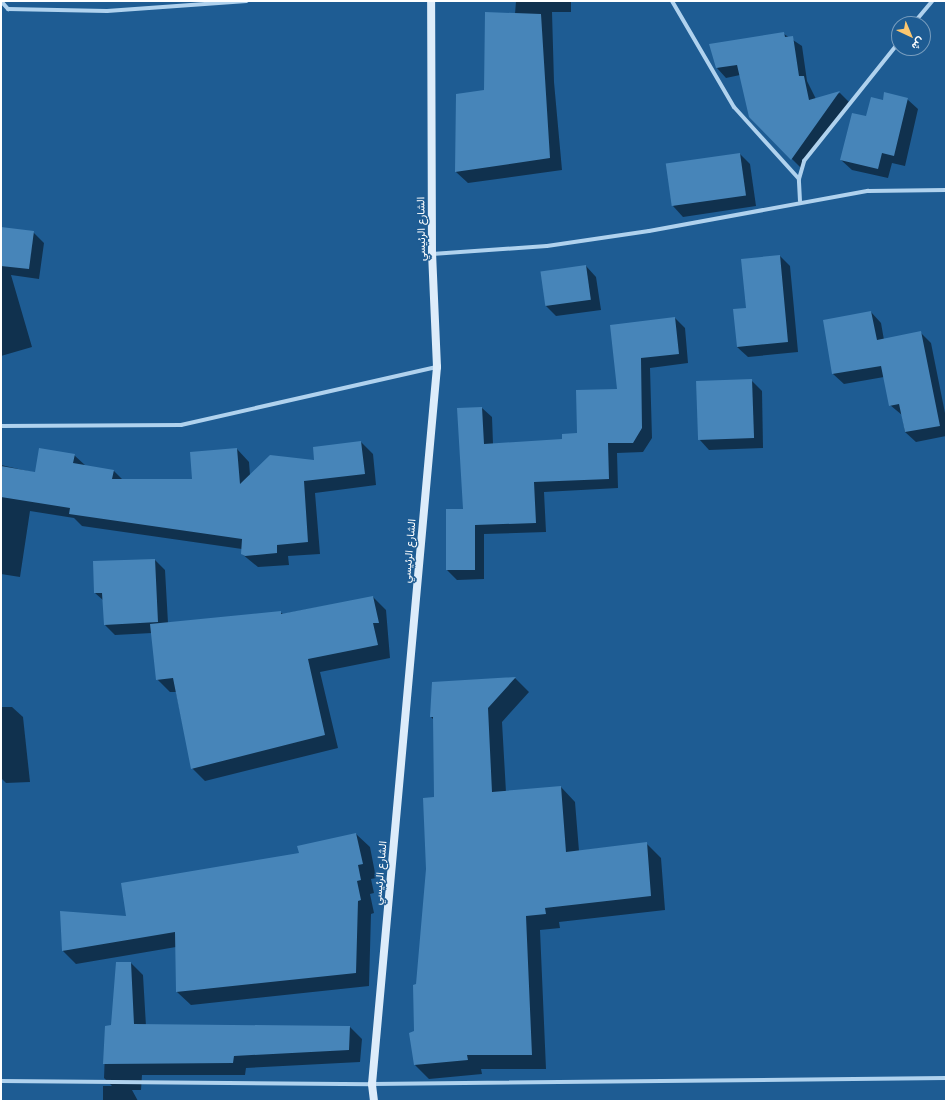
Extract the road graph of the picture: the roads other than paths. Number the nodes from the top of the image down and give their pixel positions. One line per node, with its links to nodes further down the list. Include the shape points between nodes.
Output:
1 (247, 1): 5 (street, via 107,11 8,9)
2 (431, 1): 11 (street, الشارع الرئيسي)
3 (672, 1): 8 (street, via 734,107)
4 (932, 1): 6 (street)
5 (1, 2)
6 (920, 16)
7 (891, 52): 8 (street, via 804,161)
8 (799, 179): 10 (street)
9 (946, 190): 10 (street, via 868,191)
10 (800, 201): 11 (street, via 618,236 547,246)
11 (432, 254): 12 (street, الشارع الرئيسي)
12 (437, 367): 13 (street, via 181,425); 16 (street, الشارع الرئيسي)
13 (1, 426)
14 (946, 1078): 16 (street)
15 (1, 1082): 16 (street)
16 (372, 1084): 17 (street, الشارع الرئيسي)
17 (374, 1101)

